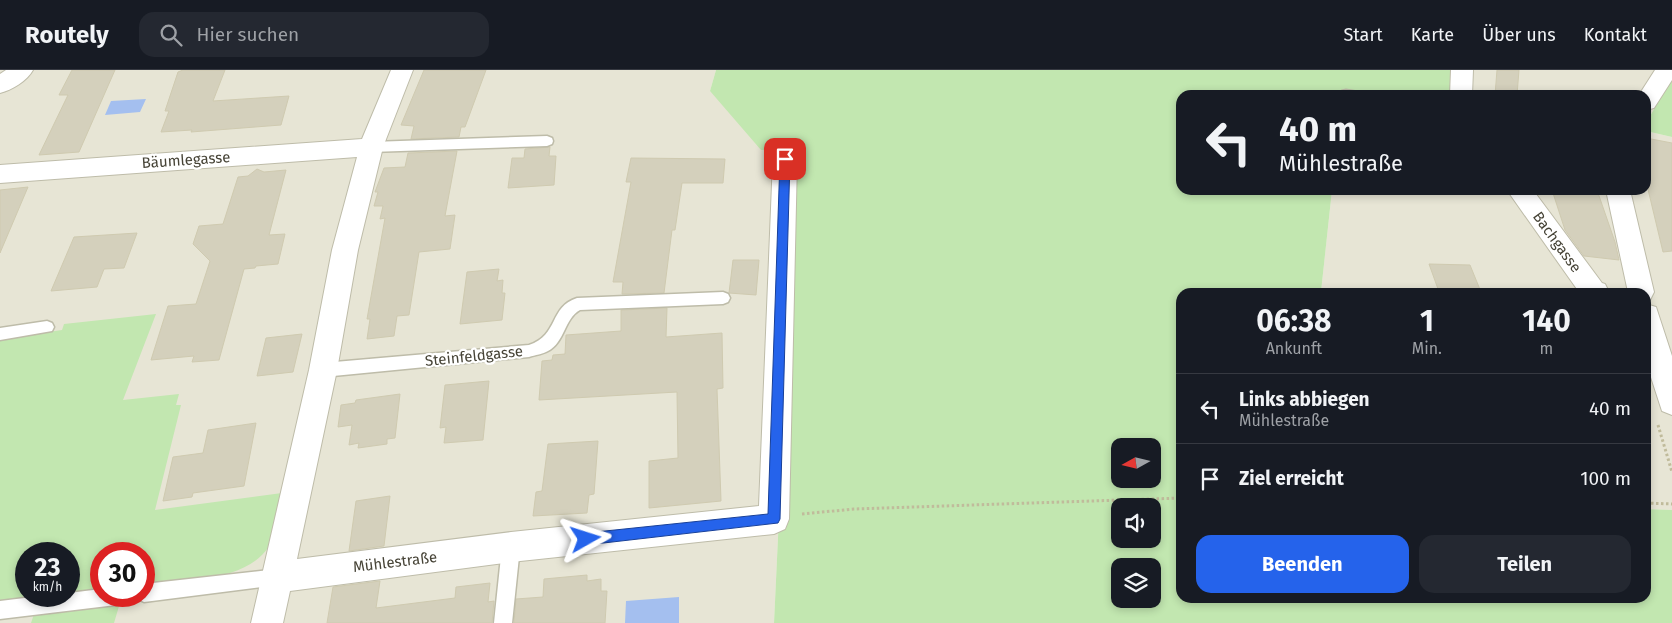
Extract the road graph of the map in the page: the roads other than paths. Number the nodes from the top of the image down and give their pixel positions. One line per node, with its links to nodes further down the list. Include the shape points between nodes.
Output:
1 (22, 70): 5 (street)
2 (402, 70): 9 (street)
3 (1462, 70): 6 (street)
4 (1667, 70): 7 (street)
5 (0, 84)
6 (1461, 90)
7 (1651, 94)
8 (547, 141): 9 (lane)
9 (371, 147): 11 (street, Bäumlegasse); 20 (street, via 345,250)
10 (785, 159): 22 (street, Mühlestraße, via 774,519)
11 (0, 174)
12 (1523, 195): 14 (street, Bachgasse)
13 (1619, 195): 15 (street)
14 (1591, 288)
15 (1640, 288)
16 (723, 298): 20 (lane, Steinfeldgasse, via 576,304 567,310 554,336 544,346 529,351)
17 (47, 327): 18 (lane)
18 (0, 334)
19 (1651, 343): 21 (street)
20 (323, 370): 23 (street)
21 (1663, 409)
22 (512, 547): 23 (street, Mühlestraße); 28 (lane)
23 (278, 576): 24 (lane); 27 (street)
24 (155, 592)
25 (90, 599): 26 (lane)
26 (0, 610)
27 (267, 623)
28 (503, 623)

